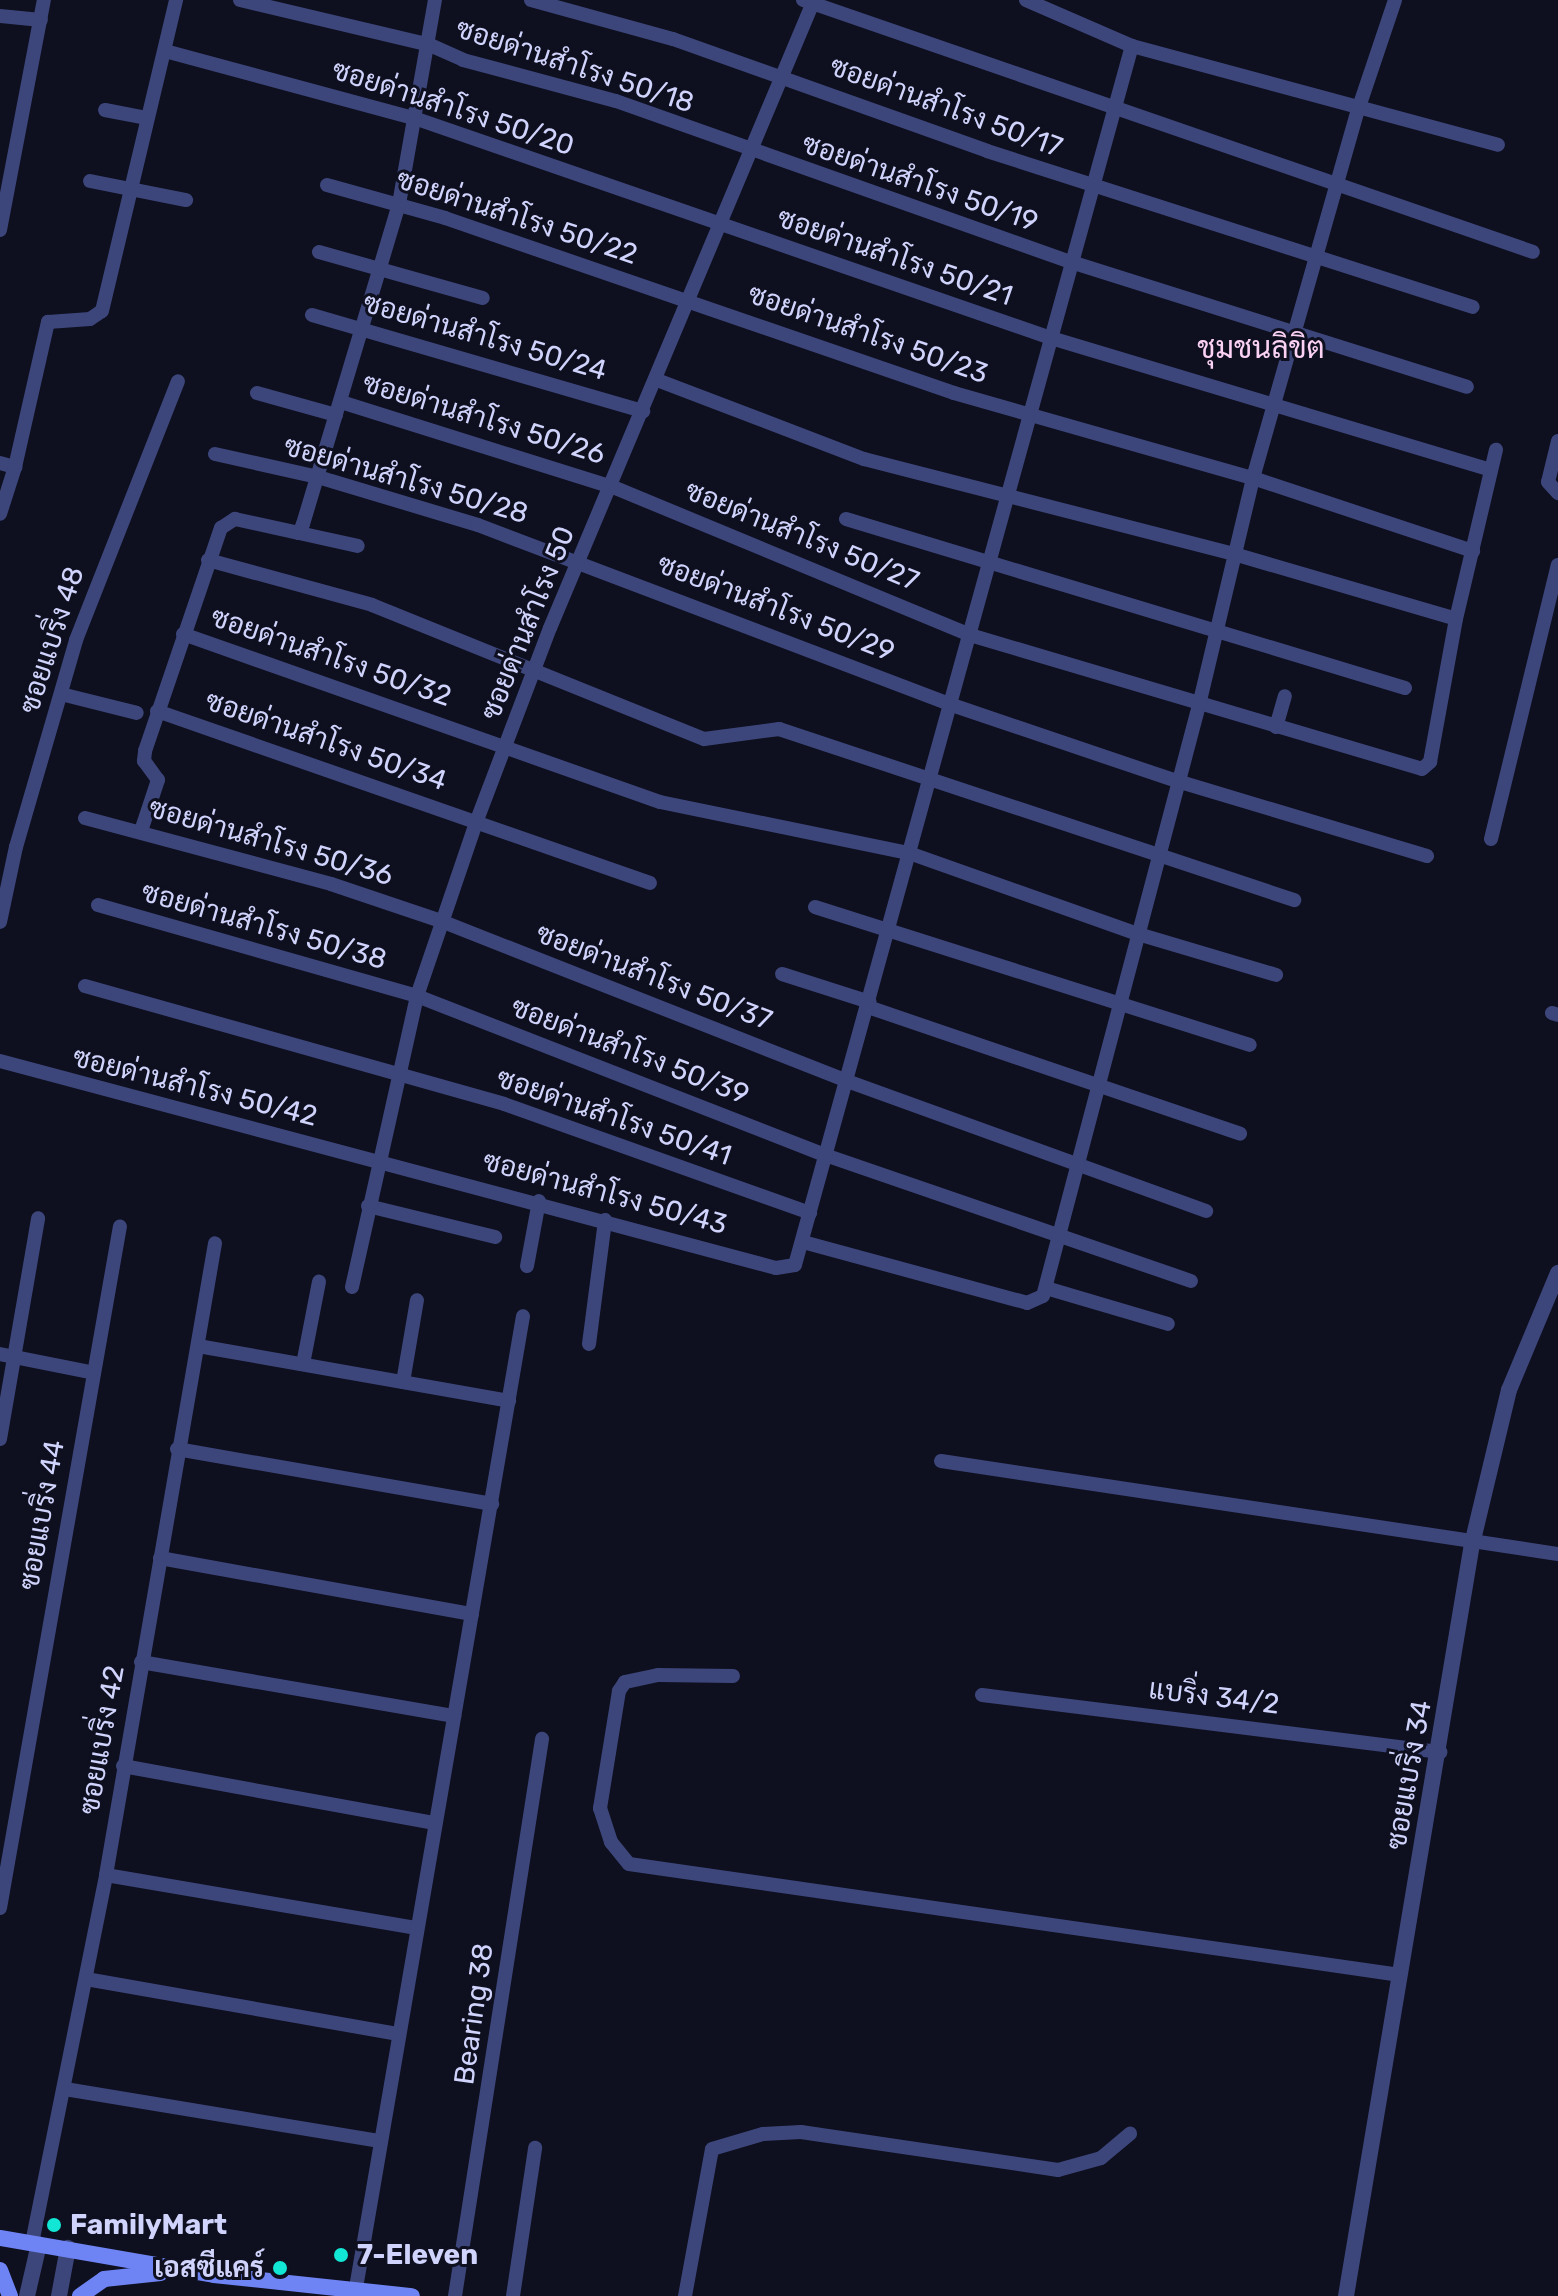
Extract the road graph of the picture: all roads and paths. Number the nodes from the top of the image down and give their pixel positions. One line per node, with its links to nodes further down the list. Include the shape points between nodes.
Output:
1 (44, 0): 10 (street)
2 (176, 0): 13 (street)
3 (240, 0): 11 (street, ซอยด่านสำโรง 50/18)
4 (435, 0): 11 (street)
5 (531, 0): 14 (street, ซอยด่านสำโรง 50/17, via 673,39)
6 (1026, 0): 12 (street)
7 (1395, 0): 15 (street)
8 (810, 1): 14 (street, ซอยด่านสำโรง 50); 16 (street)
9 (0, 16): 10 (street)
10 (41, 20): 30 (street)
11 (430, 45): 19 (street); 21 (street, ซอยด่านสำโรง 50/18, via 463,60 616,101)
12 (1132, 46): 15 (street); 16 (street)
13 (165, 51): 18 (street); 19 (street, ซอยด่านสำโรง 50/20)
14 (782, 77): 21 (street, ซอยด่านสำโรง 50); 25 (street, ซอยด่านสำโรง 50/17)
15 (1359, 107): 20 (street); 24 (street)
16 (1116, 108): 24 (street); 25 (street)
17 (105, 110): 18 (street)
18 (147, 118): 26 (street)
19 (417, 119): 28 (street); 29 (street, ซอยด่านสำโรง 50/20)
20 (1498, 145)
21 (752, 153): 29 (street, ซอยด่านสำโรง 50); 34 (street, ซอยด่านสำโรง 50/19)
22 (90, 181): 26 (street)
23 (327, 185): 28 (street, ซอยด่านสำโรง 50/22)
24 (1336, 185): 32 (street); 33 (street)
25 (1093, 187): 33 (street, ซอยด่านสำโรง 50/17); 34 (street)
26 (129, 188): 27 (street); 54 (street, via 102,311 90,319 48,322)
27 (186, 200)
28 (399, 204): 35 (street); 37 (street, ซอยด่านสำโรง 50/22)
29 (721, 226): 37 (street, ซอยด่านสำโรง 50); 42 (street, ซอยด่านสำโรง 50/21)
30 (0, 230)
31 (319, 252): 35 (street)
32 (1533, 252)
33 (1314, 260): 38 (street, ซอยด่านสำโรง 50/17); 41 (street)
34 (1071, 262): 41 (street, ซอยด่านสำโรง 50/19); 42 (street)
35 (381, 268): 36 (street); 40 (street)
36 (483, 298)
37 (690, 301): 43 (street, ซอยด่านสำโรง 50); 50 (street, ซอยด่านสำโรง 50/23)
38 (1473, 307)
39 (312, 315): 40 (street, ซอยด่านสำโรง 50/24)
40 (363, 327): 48 (street); 49 (street, ซอยด่านสำโรง 50/24)
41 (1294, 332): 45 (street, ซอยด่านสำโรง 50/19); 47 (street)
42 (1051, 338): 47 (street, ซอยด่านสำโรง 50/21); 50 (street)
43 (657, 380): 49 (street, ซอยด่านสำโรง 50); 60 (street, via 864,459)
44 (178, 381): 77 (street, ซอยแบริ่ง 48, via 122,514)
45 (1467, 387)
46 (257, 393): 48 (street, ซอยด่านสำโรง 50/26)
47 (1274, 406): 55 (street, ซอยด่านสำโรง 50/21); 57 (street)
48 (338, 408): 56 (street); 58 (street, ซอยด่านสำโรง 50/26)
49 (643, 411): 58 (street, ซอยด่านสำโรง 50)
50 (1030, 414): 57 (street, ซอยด่านสำโรง 50/23); 60 (street)
51 (1558, 441): 59 (street, via 1548,482)
52 (1496, 450): 55 (street)
53 (215, 454): 56 (street, ซอยด่านสำโรง 50/28)
54 (7, 465): 61 (street)
55 (1491, 470): 65 (street)
56 (318, 477): 63 (street); 68 (street, ซอยด่านสำโรง 50/28)
57 (1253, 478): 65 (street, ซอยด่านสำโรง 50/23); 66 (street)
58 (613, 487): 68 (street, ซอยด่านสำโรง 50); 74 (street, ซอยด่านสำโรง 50/27)
59 (1558, 493)
60 (1008, 494): 66 (street); 69 (street)
61 (0, 514)
62 (846, 519): 69 (street)
63 (299, 533): 64 (street); 67 (street, via 230,520 221,528)
64 (358, 546)
65 (1473, 551): 71 (street)
66 (1234, 554): 71 (street); 72 (street)
67 (208, 560): 73 (street); 75 (street, via 372,605)
68 (581, 560): 75 (street, ซอยด่านสำโรง 50); 79 (street, ซอยด่านสำโรง 50/29)
69 (990, 561): 72 (street); 74 (street)
70 (1558, 565): 90 (street)
71 (1456, 619): 83 (street, ซอยด่านสำโรง 50/27, via 1428,766 1414,769)
72 (1216, 630): 76 (street); 80 (street)
73 (183, 634): 81 (street); 84 (street, ซอยด่านสำโรง 50/32)
74 (970, 635): 79 (street); 80 (street, ซอยด่านสำโรง 50/27)
75 (534, 670): 84 (street, ซอยด่านสำโรง 50); 85 (street, via 704,739 779,729)
76 (1405, 688)
77 (61, 694): 82 (street); 99 (street, ซอยแบริ่ง 48)
78 (1285, 696): 83 (street)
79 (952, 705): 85 (street); 86 (street, ซอยด่านสำโรง 50/29)
80 (1199, 705): 83 (street, ซอยด่านสำโรง 50/27); 86 (street)
81 (157, 711): 88 (street, ซอยด่านสำโรง 50/34); 89 (street, via 143,758 158,780)
82 (137, 713)
83 (1276, 727)
84 (507, 744): 88 (street, ซอยด่านสำโรง 50); 91 (street, ซอยด่านสำโรง 50/32, via 676,807)
85 (930, 780): 91 (street); 93 (street)
86 (1177, 781): 92 (street, ซอยด่านสำโรง 50/29); 93 (street)
87 (85, 818): 89 (street, ซอยด่านสำโรง 50/36)
88 (477, 820): 94 (street, ซอยด่านสำโรง 50/34); 98 (street, ซอยด่านสำโรง 50)
89 (141, 831): 98 (street, ซอยด่านสำโรง 50/36)
90 (1491, 839)
91 (909, 853): 100 (street); 101 (street, ซอยด่านสำโรง 50/32)
92 (1427, 856)
93 (1158, 859): 95 (street); 101 (street)
94 (650, 883)
95 (1294, 900)
96 (98, 905): 105 (street, ซอยด่านสำโรง 50/38)
97 (815, 907): 100 (street)
98 (441, 921): 105 (street, ซอยด่านสำโรง 50); 111 (street, ซอยด่านสำโรง 50/37)
99 (0, 922)
100 (890, 930): 106 (street); 107 (street)
101 (1138, 934): 103 (street, ซอยด่านสำโรง 50/32); 107 (street)
102 (782, 974): 106 (street)
103 (1276, 975)
104 (85, 986): 110 (street, ซอยด่านสำโรง 50/41)
105 (417, 996): 110 (street, ซอยด่านสำโรง 50); 114 (street, ซอยด่านสำโรง 50/39)
106 (869, 1004): 111 (street); 112 (street)
107 (1119, 1007): 108 (street); 112 (street)
108 (1250, 1045)
109 (0, 1061): 115 (street, ซอยด่านสำโรง 50/42)
110 (399, 1075): 115 (street, ซอยด่านสำโรง 50); 120 (street, ซอยด่านสำโรง 50/41, via 504,1104)
111 (847, 1081): 114 (street); 116 (street, ซอยด่านสำโรง 50/37)
112 (1098, 1087): 113 (street); 116 (street)
113 (1240, 1134)
114 (825, 1155): 120 (street); 125 (street, ซอยด่านสำโรง 50/39)
115 (378, 1161): 117 (street, ซอยด่านสำโรง 50/43); 118 (street, ซอยด่านสำโรง 50)
116 (1078, 1168): 119 (street, ซอยด่านสำโรง 50/37); 125 (street)
117 (539, 1201): 122 (street, ซอยด่านสำโรง 50/43); 128 (street)
118 (368, 1206): 124 (street); 132 (street, ซอยด่านสำโรง 50)
119 (1206, 1211)
120 (810, 1213): 126 (street)
121 (38, 1218): 139 (street)
122 (605, 1220): 126 (street, ซอยด่านสำโรง 50/43, via 783,1269 795,1265); 137 (street)
123 (120, 1226): 141 (street, ซอยแบริ่ง 44)
124 (495, 1237)
125 (1059, 1238): 130 (street, ซอยด่านสำโรง 50/39); 133 (street)
126 (803, 1242): 133 (street, via 1027,1303 1039,1301)
127 (215, 1243): 138 (street, ซอยแบริ่ง 42)
128 (527, 1266)
129 (1558, 1273): 148 (street, ซอยแบริ่ง 34, via 1504,1405)
130 (1191, 1281)
131 (319, 1282): 140 (street)
132 (352, 1287)
133 (1046, 1288): 136 (street)
134 (417, 1300): 142 (street)
135 (523, 1316): 143 (street)
136 (1168, 1324)
137 (589, 1344)
138 (198, 1346): 140 (street); 145 (street, ซอยแบริ่ง 42)
139 (7, 1356): 141 (street); 144 (street)
140 (303, 1364): 142 (street)
141 (94, 1373): 161 (street, ซอยแบริ่ง 44)
142 (403, 1382): 143 (street)
143 (509, 1401): 147 (street)
144 (0, 1439)
145 (177, 1449): 147 (street); 150 (street, ซอยแบริ่ง 42)
146 (941, 1461): 148 (street)
147 (492, 1504): 151 (street)
148 (1472, 1544): 149 (street); 157 (street, ซอยแบริ่ง 34)
149 (1558, 1554)
150 (160, 1558): 151 (street); 152 (street, ซอยแบริ่ง 42)
151 (472, 1614): 155 (street)
152 (141, 1662): 155 (street); 158 (street, ซอยแบริ่ง 42)
153 (733, 1676): 163 (street, via 658,1675 625,1682 619,1691 600,1808 611,1842 629,1864)
154 (982, 1695): 157 (street, แบริ่ง 34/2)
155 (454, 1716): 159 (street)
156 (542, 1739): 181 (street, Bearing 38)
157 (1440, 1752): 163 (street, ซอยแบริ่ง 34)
158 (123, 1766): 159 (street); 160 (street, ซอยแบริ่ง 42)
159 (435, 1823): 162 (street)
160 (106, 1875): 162 (street); 164 (street, ซอยแบริ่ง 42)
161 (0, 1908)
162 (416, 1928): 165 (street)
163 (1400, 1975): 184 (street, ซอยแบริ่ง 34)
164 (86, 1979): 165 (street); 166 (street, ซอยแบริ่ง 42)
165 (397, 2034): 168 (street)
166 (65, 2089): 168 (street); 171 (street, ซอยแบริ่ง 42)
167 (1130, 2134): 183 (street, via 1101,2158 1058,2170 801,2132 763,2134 712,2149)
168 (379, 2141): 175 (street)
169 (535, 2148): 182 (street)
170 (0, 2238): 171 (main road)
171 (35, 2243): 172 (main road); 177 (street)
172 (68, 2248): 174 (main road); 178 (street)
173 (0, 2270): 176 (main road)
174 (214, 2275): 175 (main road); 179 (main road, via 133,2274 104,2279)
175 (362, 2291): 180 (main road)
176 (10, 2296)
177 (27, 2296)
178 (59, 2296)
179 (80, 2296)
180 (412, 2296)
181 (455, 2296)
182 (513, 2296)
183 (685, 2296)
184 (1346, 2296)

